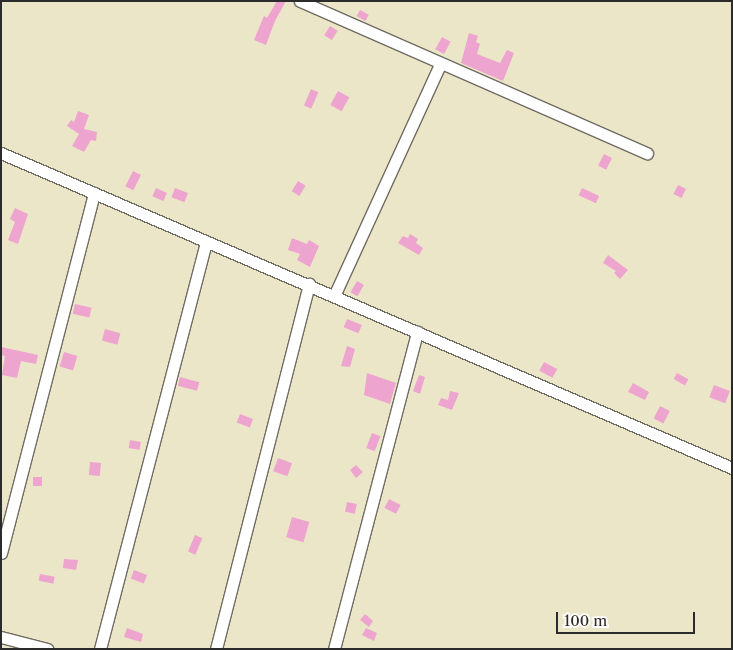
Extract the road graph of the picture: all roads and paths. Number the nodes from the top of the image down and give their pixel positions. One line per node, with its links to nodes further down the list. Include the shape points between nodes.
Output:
1 (300, 1): 2 (street)
2 (440, 64): 4 (street); 8 (street)
3 (1, 153): 5 (street)
4 (647, 153)
5 (94, 193): 6 (street); 11 (street)
6 (206, 242): 7 (street); 14 (street)
7 (309, 284): 8 (street); 15 (street)
8 (334, 296): 9 (street)
9 (418, 332): 10 (street); 16 (street)
10 (732, 468)
11 (1, 554)
12 (1, 637): 13 (street)
13 (47, 649)
14 (100, 649)
15 (216, 649)
16 (334, 649)

